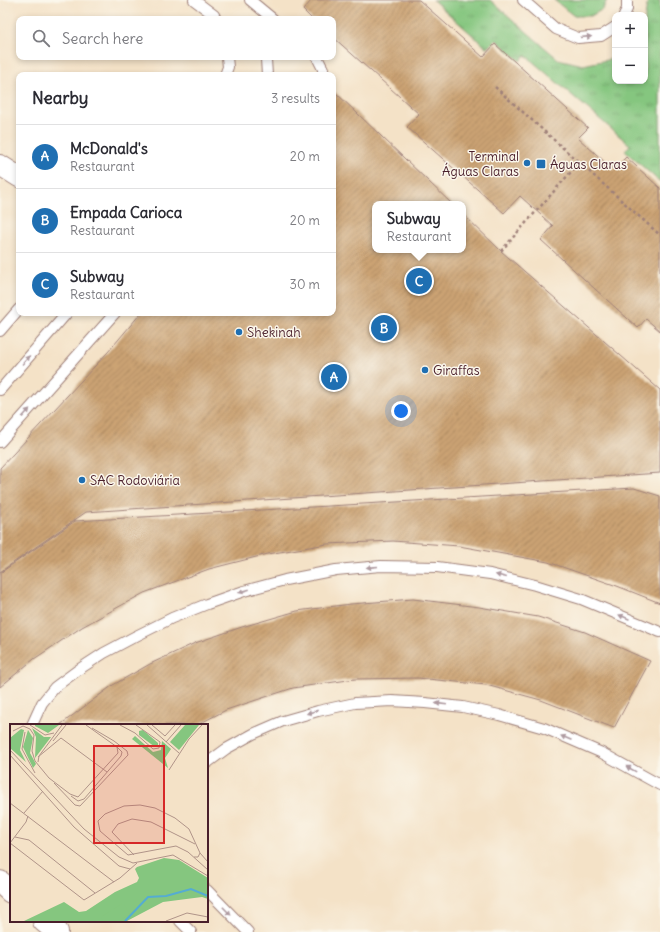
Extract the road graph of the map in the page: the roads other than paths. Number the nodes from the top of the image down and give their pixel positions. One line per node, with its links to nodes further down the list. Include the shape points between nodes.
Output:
1 (194, 0): 6 (lane)
2 (250, 0): 7 (lane)
3 (523, 0): 8 (lane, one-way to 8, via 556,29 578,38 601,36)
4 (627, 0): 5 (lane)
5 (626, 12)
6 (214, 16)
7 (269, 16)
8 (612, 28)
9 (227, 60): 12 (lane)
10 (266, 60): 13 (lane)
11 (318, 60): 14 (lane)
12 (226, 72)
13 (267, 72)
14 (323, 72)
15 (0, 165): 16 (street)
16 (16, 176)
17 (16, 312): 20 (lane)
18 (65, 316): 21 (lane, one-way to 18)
19 (112, 316): 22 (lane, one-way to 19)
20 (0, 331)
21 (0, 390)
22 (0, 442)
23 (660, 632): 24 (lane, one-way to 24, via 580,599 490,574 437,566 381,566 336,570 244,591 172,618 136,636 104,653 55,687 42,703)
24 (33, 723)
25 (208, 762): 26 (lane, one-way to 25, via 602,753 544,728 463,707 392,701 355,703 318,710 283,721 253,734)
26 (660, 785)
27 (0, 882): 28 (main road)
28 (10, 891)
29 (208, 891): 34 (lane, one-way to 34)
30 (45, 922): 32 (main road)
31 (181, 922): 33 (lane)
32 (56, 932)
33 (191, 932)
34 (248, 932)

